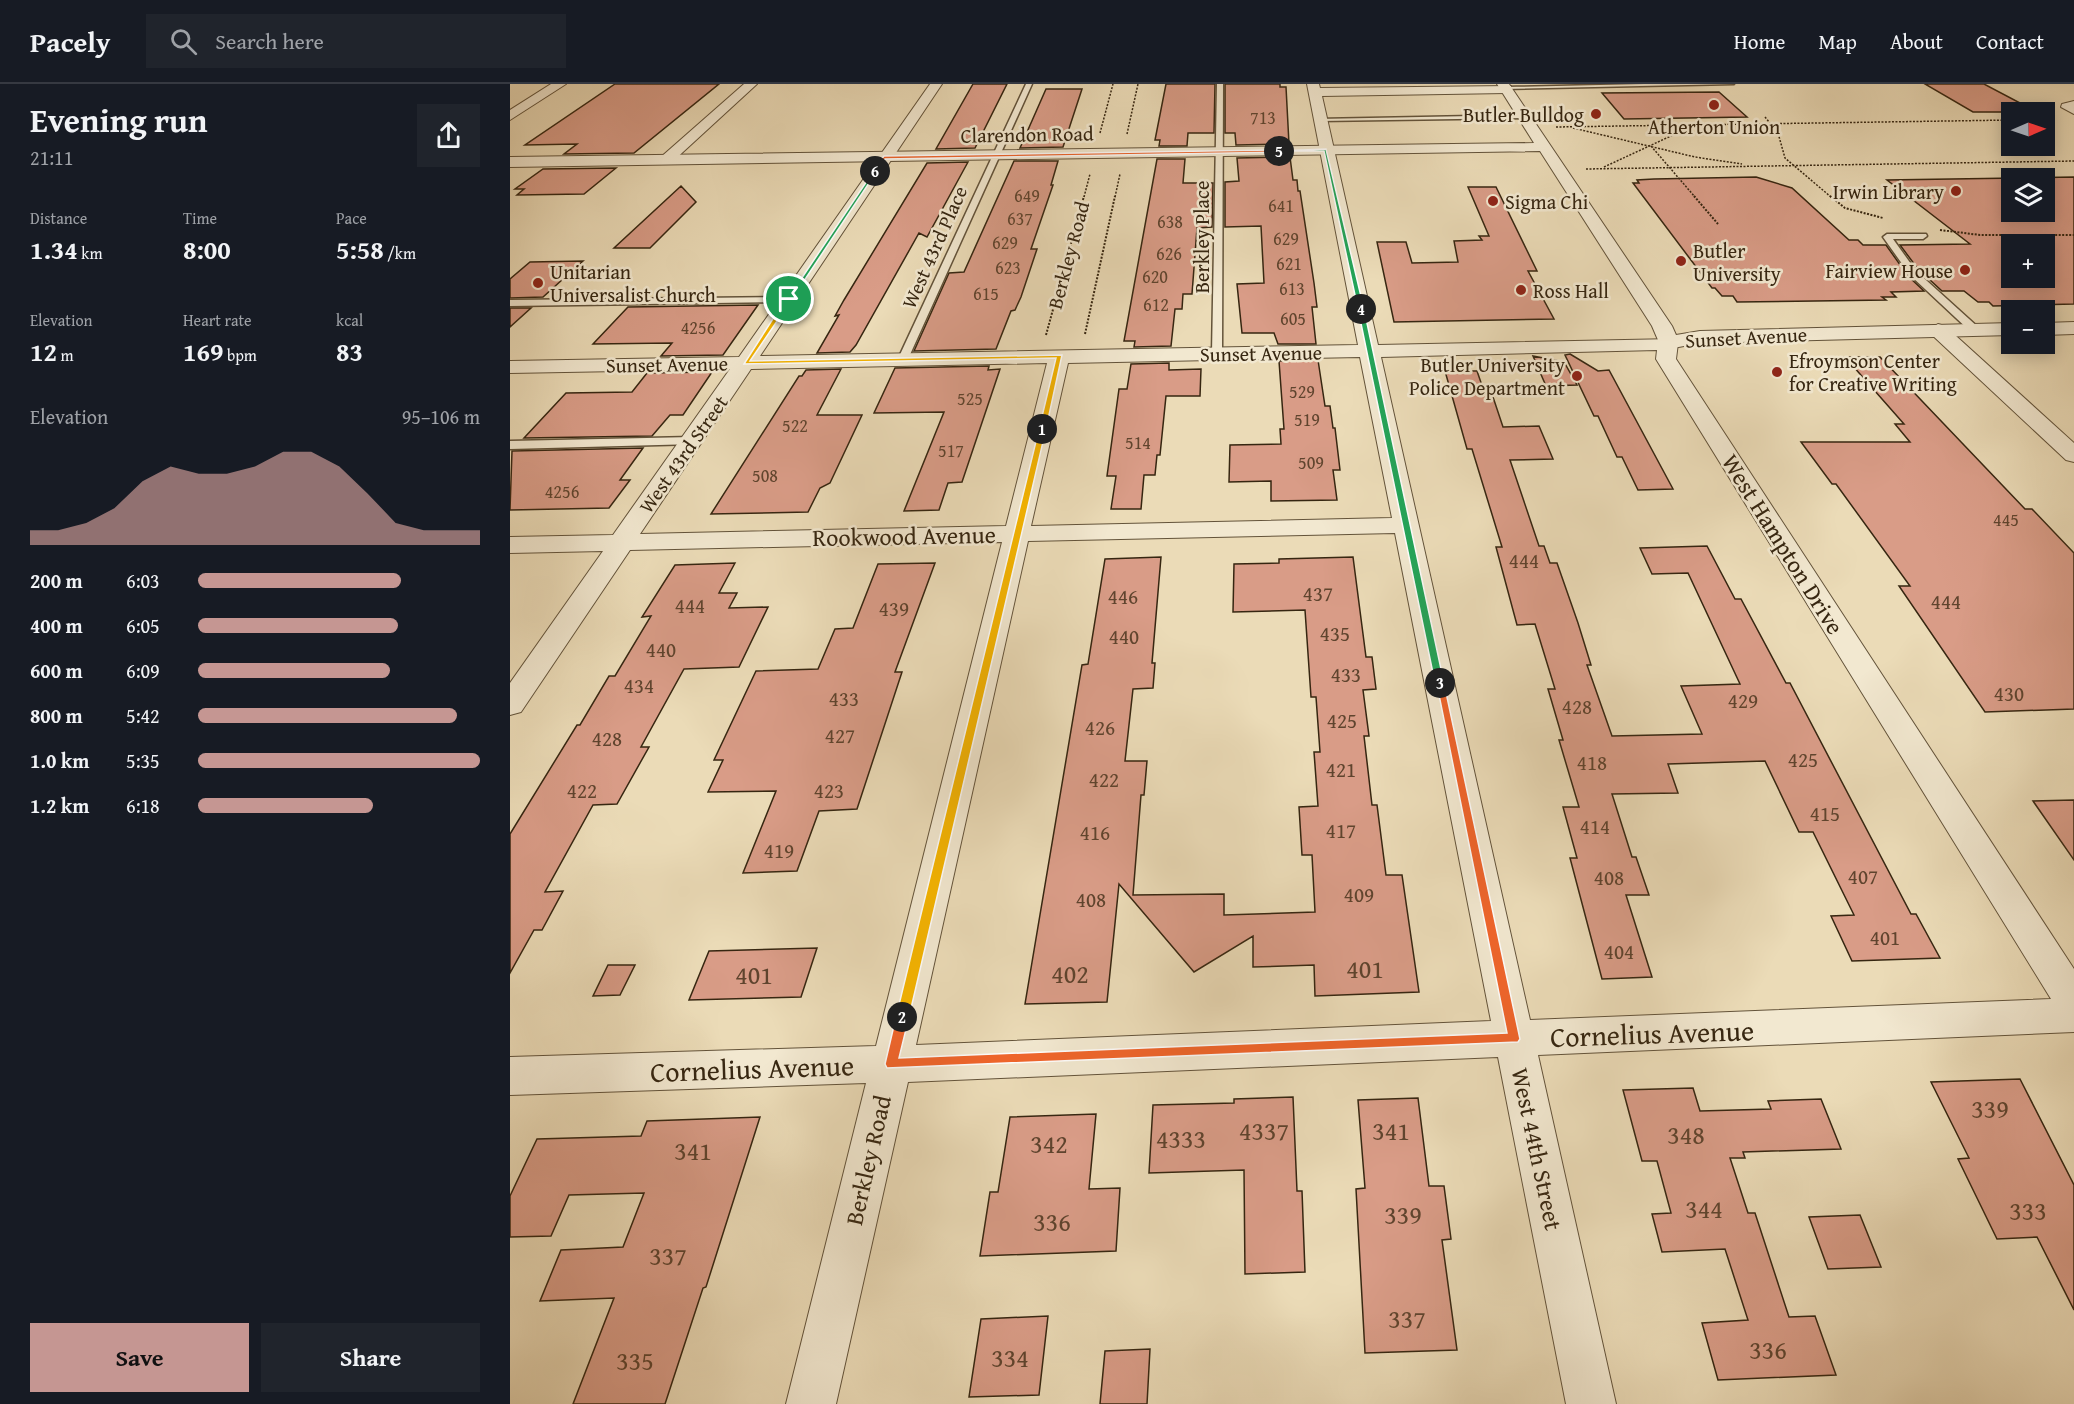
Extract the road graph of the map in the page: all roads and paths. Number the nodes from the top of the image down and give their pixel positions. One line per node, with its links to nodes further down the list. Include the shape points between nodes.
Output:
1 (560, 84): 13 (street)
2 (751, 84): 29 (street)
3 (936, 84): 28 (street, West 43rd Street)
4 (1029, 84): 27 (lane, West 43rd Place)
5 (1113, 84): 21 (path)
6 (1138, 84): 22 (path)
7 (1220, 84): 26 (lane, Berkley Place)
8 (1731, 84): 9 (lane)
9 (1505, 87): 10 (street); 14 (street, West Hampton Drive)
10 (1316, 98): 14 (lane); 25 (street, West 44th Street)
11 (2074, 105): 12 (street, via 2067,106)
12 (2074, 110)
13 (513, 112)
14 (1525, 117): 24 (street, West Hampton Drive)
15 (1765, 117): 17 (path)
16 (2001, 120): 17 (path)
17 (1772, 123): 18 (path); 35 (path)
18 (1709, 124): 19 (path); 23 (path)
19 (1567, 126): 20 (path); 23 (path)
20 (1546, 127)
21 (1099, 136)
22 (1127, 136)
23 (1651, 146): 34 (path); 36 (path); 37 (path)
24 (1544, 147): 25 (street, Clarendon Road); 38 (street, West Hampton Drive)
25 (1326, 150): 26 (street, Clarendon Road); 53 (street, West 44th Street)
26 (1217, 152): 27 (street, Clarendon Road); 54 (lane, Berkley Place)
27 (995, 155): 28 (street, Clarendon Road); 55 (lane, West 43rd Place)
28 (884, 157): 29 (street, Clarendon Road); 43 (street, West 43rd Street)
29 (666, 160): 30 (street, Clarendon Road)
30 (510, 162)
31 (2074, 162): 35 (path)
32 (1122, 163): 51 (path, Berkley Road)
33 (1092, 164): 51 (path, Berkley Road)
34 (1760, 166): 35 (path); 36 (path)
35 (1792, 166): 39 (path)
36 (1669, 167): 37 (path); 40 (path)
37 (1600, 168): 38 (path)
38 (1560, 169): 42 (street, West Hampton Drive)
39 (1806, 174)
40 (1718, 224)
41 (1923, 236): 49 (lane, via 1887,237 1913,273)
42 (1637, 288): 50 (street, via 1686,316 1729,327); 52 (street, West Hampton Drive)
43 (789, 299): 44 (lane); 56 (street, West 43rd Street)
44 (510, 303)
45 (2074, 328): 47 (street)
46 (2001, 329): 49 (street, Sunset Avenue)
47 (2055, 329)
48 (1938, 330): 49 (street, Sunset Avenue); 50 (street, Sunset Avenue); 60 (street)
49 (1975, 330)
50 (1788, 334): 52 (street, Sunset Avenue, via 1692,337)
51 (1064, 342): 54 (street, Sunset Avenue); 55 (street, Sunset Avenue); 62 (street, Berkley Road)
52 (1668, 342): 53 (street, Sunset Avenue); 66 (street, West Hampton Drive, via 1666,359)
53 (1370, 351): 54 (street, Sunset Avenue); 61 (street, West 44th Street)
54 (1217, 353)
55 (903, 359): 56 (street, Sunset Avenue)
56 (746, 363): 57 (street, Sunset Avenue); 58 (street, West 43rd Street)
57 (510, 367)
58 (692, 441): 59 (lane); 63 (street, West 43rd Street)
59 (510, 445)
60 (2074, 455)
61 (1407, 525): 62 (street, Rookwood Avenue); 68 (street, West 44th Street)
62 (1018, 534): 63 (street, Rookwood Avenue); 69 (street, Berkley Road)
63 (621, 543): 64 (street, Rookwood Avenue); 65 (street, West 43rd Street)
64 (510, 545)
65 (510, 705)
66 (2074, 1002)
67 (2074, 1015): 68 (street, Cornelius Avenue)
68 (1514, 1039): 69 (street, Cornelius Avenue); 72 (street, West 44th Street)
69 (891, 1064): 70 (street, Cornelius Avenue); 71 (street, Berkley Road)
70 (510, 1076)
71 (811, 1404)
72 (1591, 1404)

